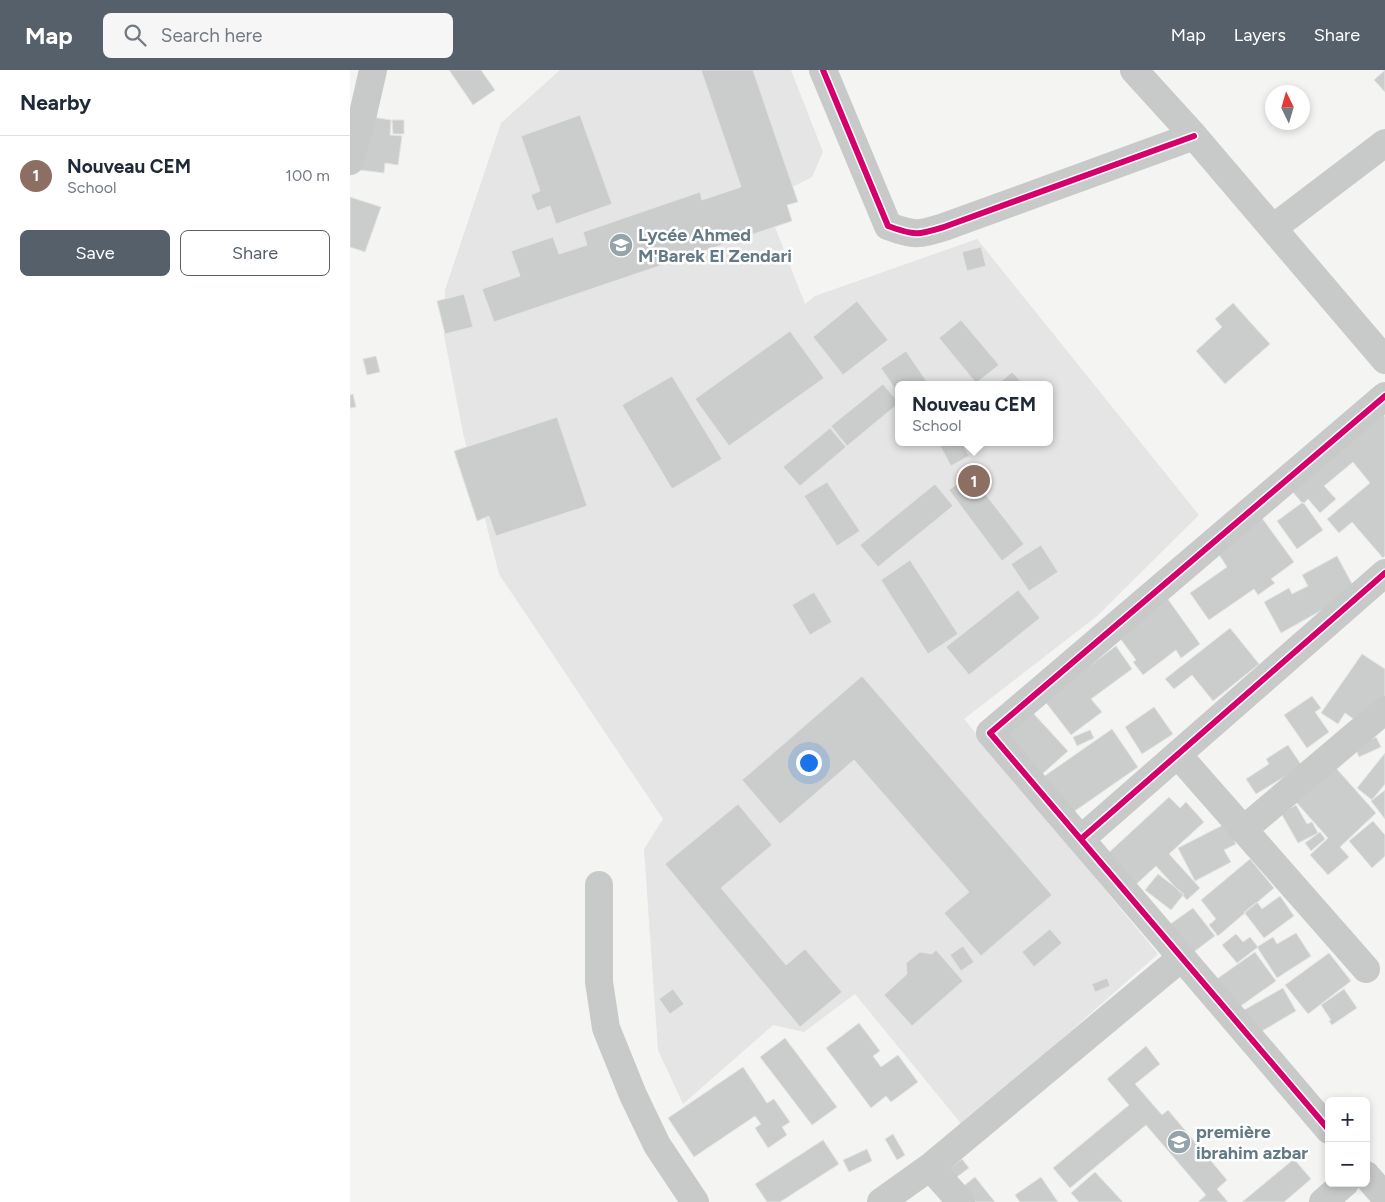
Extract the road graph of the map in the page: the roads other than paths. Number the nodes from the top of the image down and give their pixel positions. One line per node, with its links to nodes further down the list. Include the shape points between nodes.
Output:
1 (373, 70): 6 (street)
2 (823, 70): 4 (street, via 888,226 906,232 921,234 944,227)
3 (1134, 70): 4 (street)
4 (1194, 136): 7 (street)
5 (1385, 143): 7 (street)
6 (350, 161)
7 (1273, 228): 8 (street)
8 (1385, 360)
9 (1385, 396): 14 (street, via 990,733)
10 (1381, 586): 12 (street)
11 (1385, 710): 13 (street)
12 (1178, 755): 13 (street); 14 (street)
13 (1243, 830): 17 (street)
14 (1081, 839): 16 (street)
15 (599, 885): 21 (street, via 599,982 606,1028 657,1145)
16 (1181, 958): 18 (street); 19 (street)
17 (1366, 969)
18 (1325, 1125)
19 (930, 1167): 22 (street); 23 (street)
20 (1340, 1187): 24 (street)
21 (695, 1202)
22 (881, 1202)
23 (961, 1202)
24 (1323, 1202)

